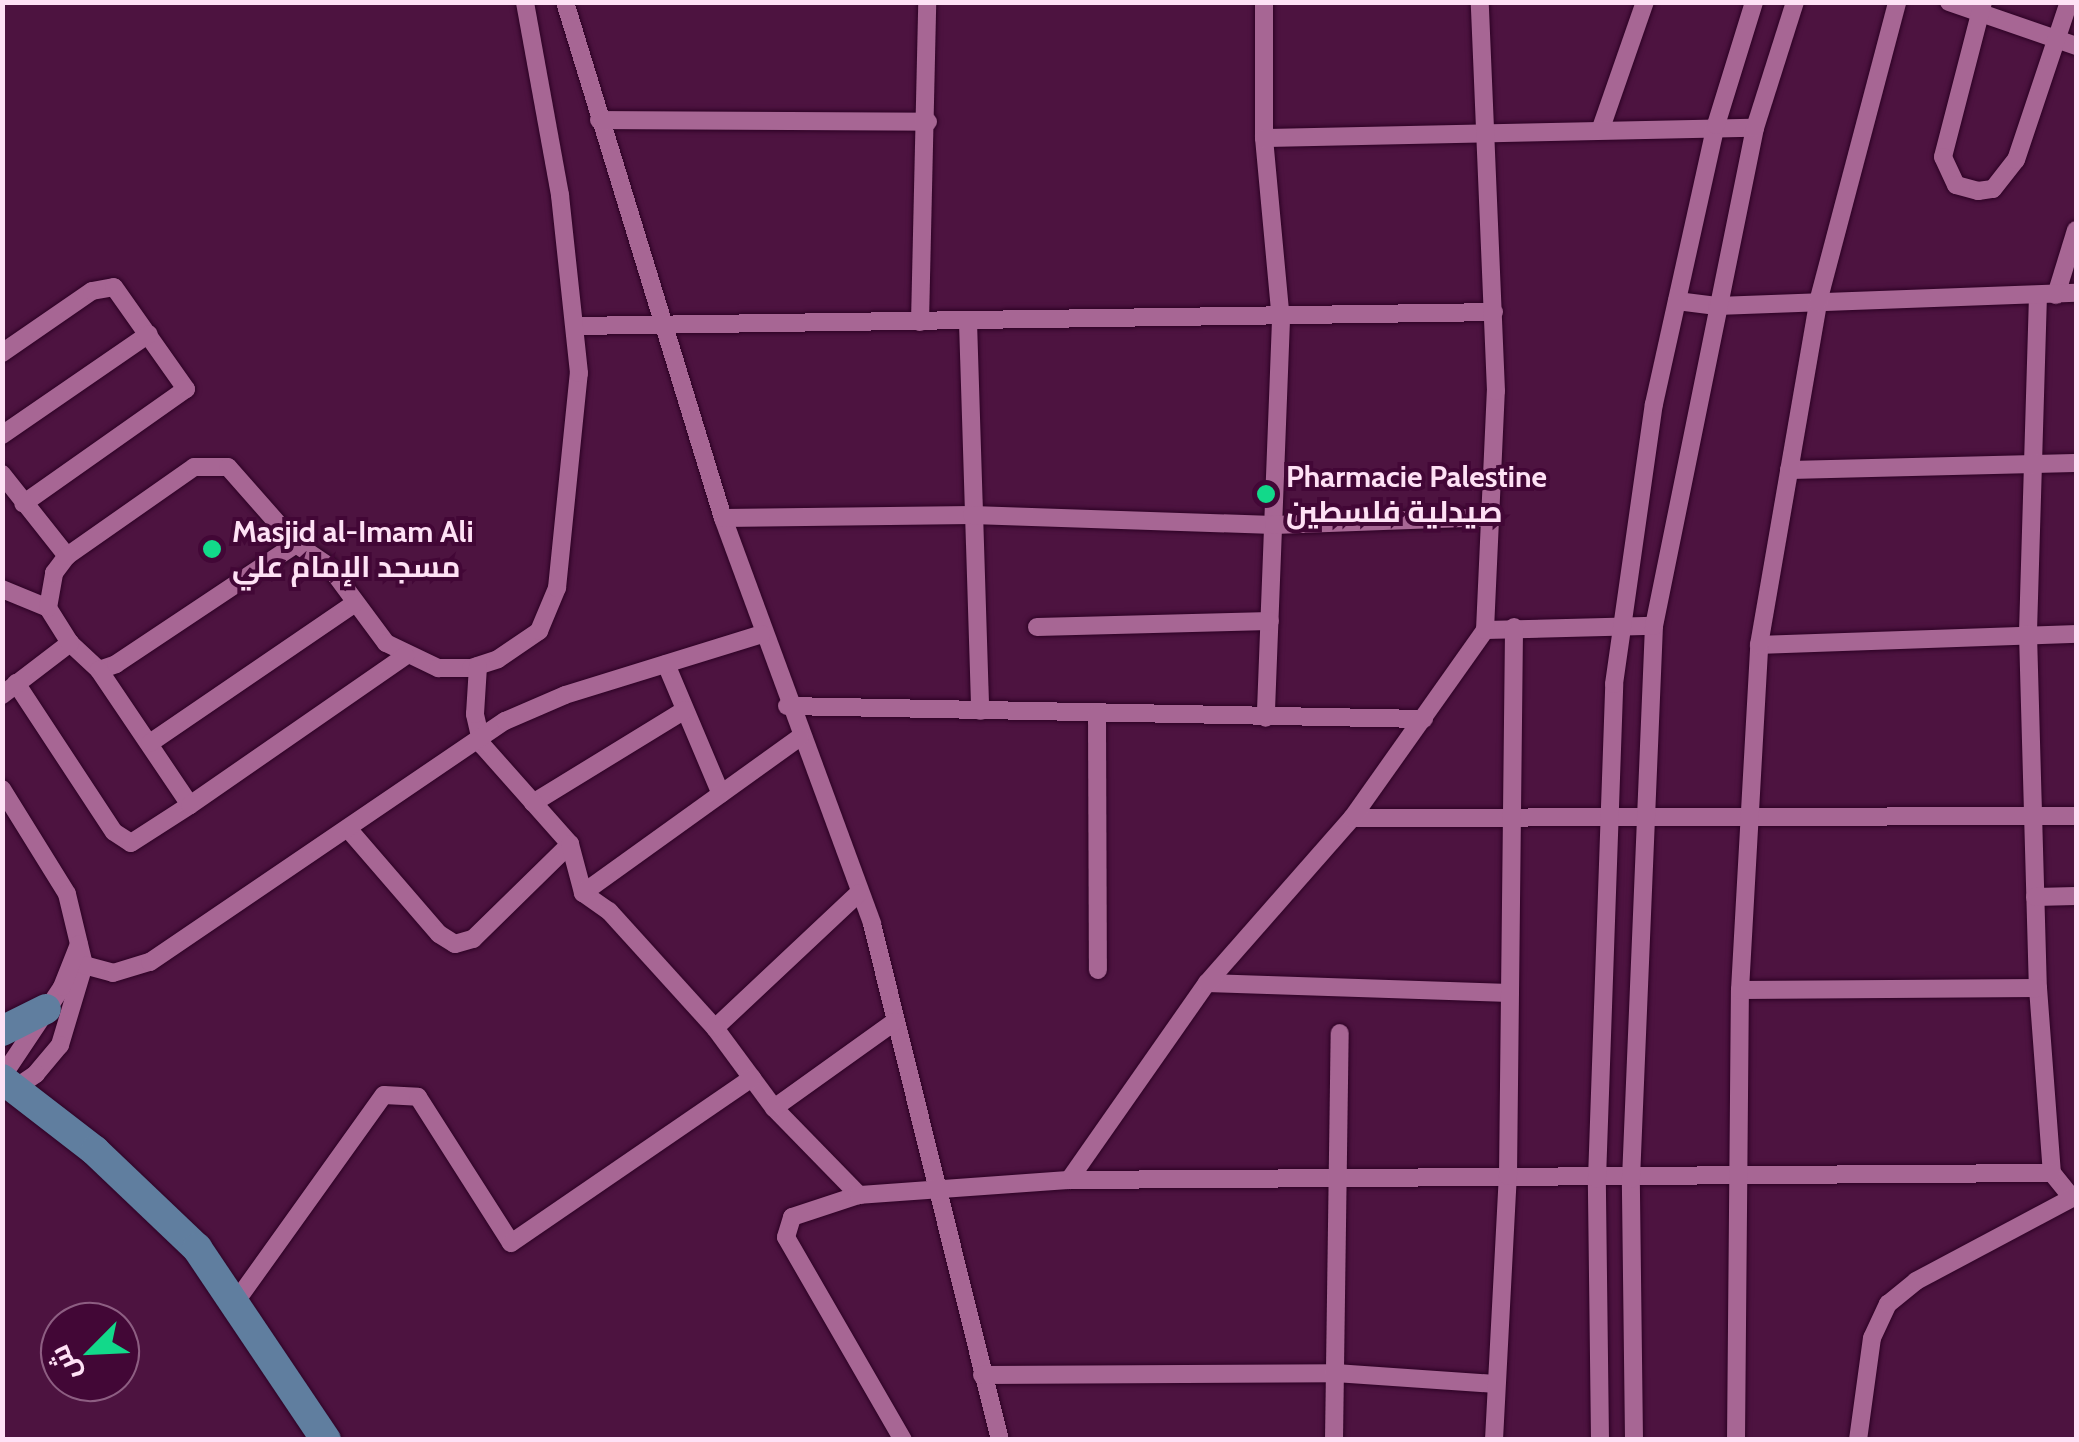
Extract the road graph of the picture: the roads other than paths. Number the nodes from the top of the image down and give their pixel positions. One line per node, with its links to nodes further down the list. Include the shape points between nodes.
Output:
1 (525, 2): 32 (street)
2 (565, 2): 15 (street)
3 (927, 2): 16 (street)
4 (1264, 2): 21 (street)
5 (1480, 2): 20 (street)
6 (1645, 2): 18 (street)
7 (1754, 2): 17 (street)
8 (1795, 2): 19 (street)
9 (1897, 2): 26 (street)
10 (1948, 2): 12 (street)
11 (2069, 2): 13 (street)
12 (1980, 8): 13 (street); 13 (street, via 1944,134 1945,172 1956,185 1993,189 2007,178)
13 (2058, 40): 14 (street)
14 (2076, 46)
15 (599, 120): 16 (street); 33 (street)
16 (928, 122): 30 (street)
17 (1716, 125): 18 (street); 19 (street); 25 (street)
18 (1601, 128): 20 (street)
19 (1755, 128): 27 (street)
20 (1482, 132): 21 (street); 28 (street)
21 (1264, 138): 29 (street)
22 (2076, 230): 24 (street)
23 (2076, 293): 24 (street)
24 (2047, 295): 26 (street); 37 (street)
25 (1677, 301): 27 (street); 52 (street, via 1654,404)
26 (1818, 302): 27 (street); 39 (street)
27 (1716, 306): 54 (street)
28 (1494, 312): 29 (street); 44 (street)
29 (1281, 320): 31 (street); 45 (street)
30 (920, 322): 31 (street); 33 (street)
31 (968, 322): 42 (street)
32 (576, 326): 33 (street); 64 (street, via 579,373 557,588 539,630 510,654)
33 (661, 326): 43 (street)
34 (148, 334): 35 (street, via 123,294 107,286); 36 (street); 41 (street, via 184,382 183,392)
35 (2, 353)
36 (2, 435)
37 (2030, 463): 38 (street); 39 (street); 58 (street)
38 (2076, 463)
39 (1789, 470): 61 (street)
40 (2, 474): 41 (street)
41 (23, 504): 47 (street)
42 (972, 515): 43 (street); 45 (street); 69 (street)
43 (723, 518): 57 (street)
44 (1493, 518): 45 (street); 56 (street)
45 (1274, 526): 51 (street)
46 (296, 544): 47 (street, via 228,467 204,462); 49 (street, via 320,556); 65 (street, via 130,657)
47 (68, 556): 50 (street, via 54,572)
48 (3, 592): 50 (street)
49 (354, 604): 62 (street); 75 (street)
50 (48, 608): 60 (street)
51 (1270, 622): 53 (street); 71 (street)
52 (1621, 623): 54 (street); 55 (street); 85 (street)
53 (1037, 626)
54 (1654, 626): 86 (street)
55 (1514, 627): 56 (street); 82 (street)
56 (1485, 630): 72 (street)
57 (762, 634): 63 (street); 67 (street)
58 (2028, 634): 59 (street); 61 (street); 84 (street)
59 (2076, 634)
60 (70, 643): 65 (street); 66 (street)
61 (1759, 645): 80 (street)
62 (405, 656): 64 (street, via 449,670); 79 (street)
63 (666, 664): 68 (street); 73 (street, via 565,695)
64 (478, 666): 73 (street)
65 (99, 670): 75 (street)
66 (9, 689): 79 (street, via 117,836 140,839)
67 (788, 706): 69 (street); 74 (street)
68 (685, 710): 77 (street); 78 (street)
69 (980, 711): 70 (street)
70 (1097, 714): 71 (street); 95 (street)
71 (1266, 718): 72 (street)
72 (1424, 719): 83 (street)
73 (477, 735): 78 (street); 87 (street)
74 (800, 737): 77 (street); 89 (street)
75 (150, 744): 79 (street)
76 (2, 790): 93 (street, via 67,894)
77 (721, 794): 90 (street)
78 (533, 803): 88 (street)
79 (190, 805)
80 (1747, 815): 84 (street); 86 (street); 98 (street)
81 (2076, 816): 84 (street)
82 (1512, 817): 83 (street); 85 (street); 99 (street)
83 (1352, 818): 96 (street)
84 (2033, 818): 92 (street)
85 (1608, 819): 86 (street); 112 (street)
86 (1644, 819): 114 (street)
87 (350, 831): 88 (street, via 438,934 455,944 473,939); 94 (street, via 150,962 113,973)
88 (570, 844): 90 (street)
89 (859, 892): 101 (street); 102 (street)
90 (583, 893): 102 (street, via 609,911)
91 (2076, 896): 92 (street)
92 (2035, 897): 97 (street)
93 (79, 944): 94 (street); 100 (street)
94 (84, 966): 106 (street, via 60,1046 36,1074)
95 (1098, 970)
96 (1207, 983): 99 (street); 113 (street)
97 (2038, 988): 98 (street); 108 (street)
98 (1740, 990): 110 (street)
99 (1510, 993): 109 (street)
100 (46, 1009): 103 (main road); 106 (street)
101 (894, 1022): 107 (street); 115 (street)
102 (716, 1028): 105 (street)
103 (2, 1031)
104 (1340, 1034): 111 (street)
105 (752, 1078): 107 (street); 118 (street, via 511,1243 418,1096 384,1095)
106 (6, 1084): 118 (main road, via 151,1200)
107 (774, 1108): 116 (street)
108 (2052, 1173): 110 (street); 117 (street)
109 (1508, 1176): 111 (street); 112 (street); 121 (street)
110 (1736, 1178): 114 (street); 129 (street)
111 (1339, 1179): 113 (street); 119 (street)
112 (1597, 1179): 114 (street); 127 (street)
113 (1069, 1180): 115 (street)
114 (1631, 1180): 128 (street)
115 (934, 1186): 116 (street); 120 (street)
116 (859, 1195): 123 (street, via 792,1217 786,1238)
117 (2074, 1197): 130 (street, via 1916,1280 1888,1304 1872,1338)
118 (237, 1300): 122 (main road)
119 (1335, 1373): 120 (street); 121 (street); 125 (street)
120 (982, 1375): 124 (street)
121 (1496, 1384): 126 (street)
122 (326, 1440)
123 (903, 1440)
124 (1000, 1440)
125 (1334, 1440)
126 (1494, 1440)
127 (1600, 1440)
128 (1634, 1440)
129 (1736, 1440)
130 (1858, 1440)

